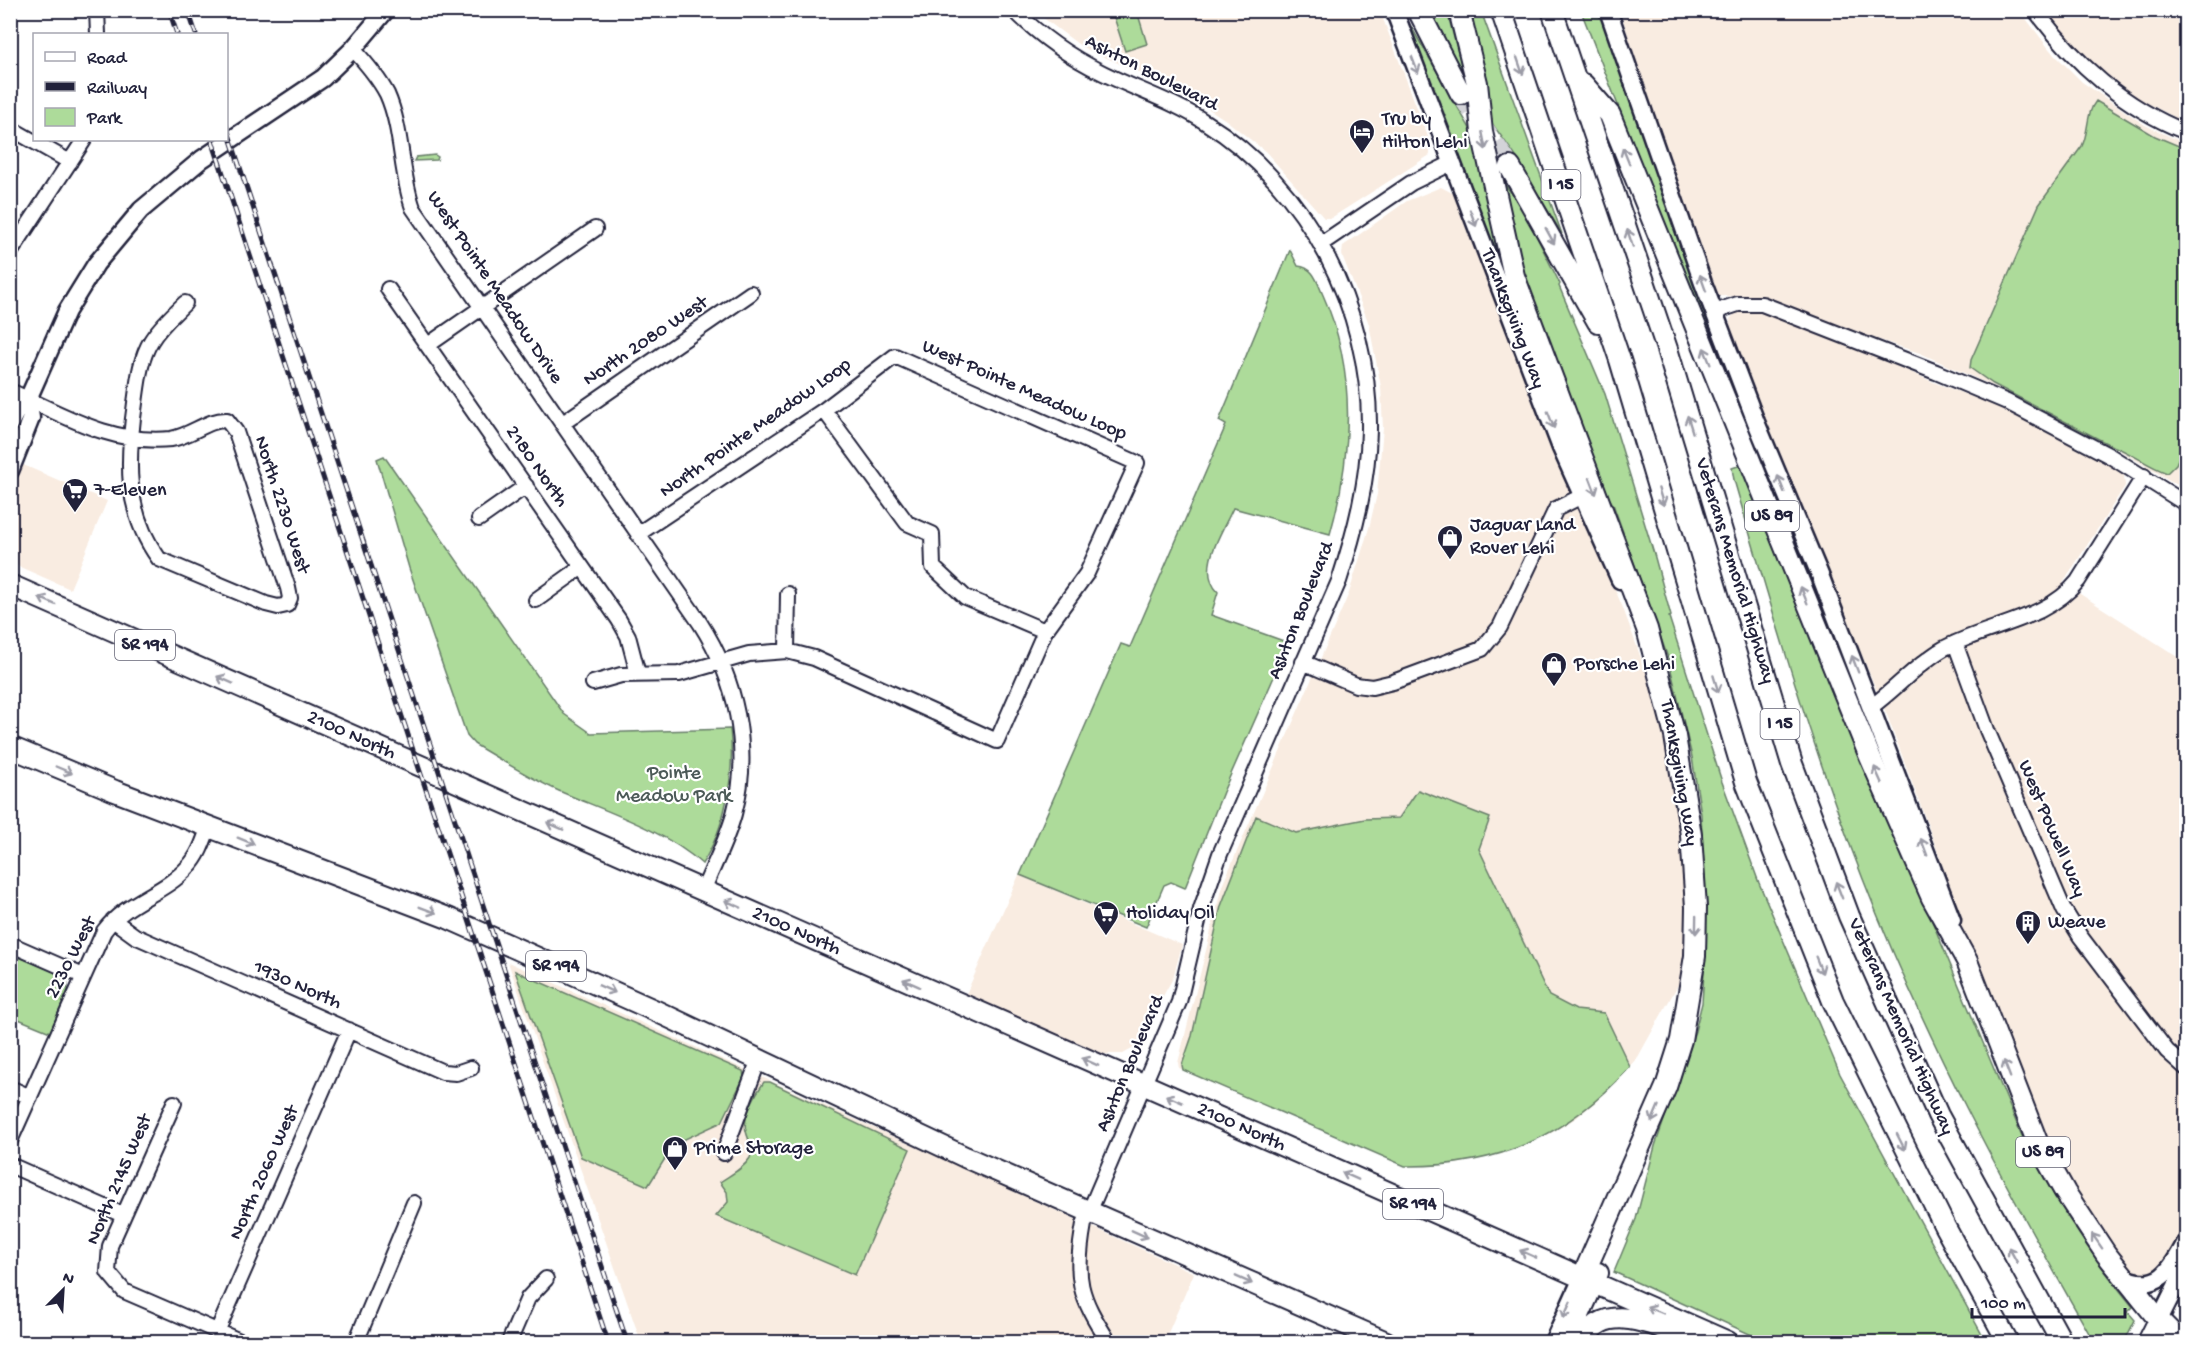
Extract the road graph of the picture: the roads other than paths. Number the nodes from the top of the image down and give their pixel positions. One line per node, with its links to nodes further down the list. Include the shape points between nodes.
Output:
1 (97, 10): 11 (street)
2 (386, 10): 12 (main road)
3 (1014, 10): 22 (street, Ashton Boulevard, via 1075,58 1188,111 1222,134 1285,192)
4 (1394, 10): 19 (main road, Thanksgiving Way, one-way to 19)
5 (1418, 10): 14 (highway)
6 (1459, 10): 56 (highway, one-way to 56, via 1477,83 1482,132 1502,233 1514,276 1640,605)
7 (1501, 10): 31 (highway, I 15, one-way to 31)
8 (1552, 10): 13 (highway, Veterans Memorial Highway / I 15)
9 (1608, 10): 28 (main road, one-way to 9)
10 (2035, 10): 16 (street, via 2097,80 2143,111)
11 (98, 33)
12 (353, 49): 27 (street, West Pointe Meadow Drive, via 378,79 389,100 413,208); 33 (main road, via 323,78 202,159 141,210 96,264 67,310)
13 (1576, 75): 63 (highway, US 89, one-way to 13, via 1932,898 1870,757 1610,115); 100 (highway, Veterans Memorial Highway / I 15, one-way to 13, via 1938,1115 1849,916 1792,764 1667,349)
14 (1461, 94)
15 (10, 128): 18 (street)
16 (2187, 132)
17 (83, 141): 18 (street)
18 (70, 162): 23 (street)
19 (1452, 163): 22 (street, via 1411,183); 41 (main road, Thanksgiving Way, one-way to 41)
20 (1510, 167): 31 (highway, one-way to 31)
21 (596, 229): 27 (street)
22 (1321, 244): 53 (street, Ashton Boulevard, via 1355,327 1367,391 1369,429 1365,482 1351,544)
23 (10, 253)
24 (388, 289): 29 (street, 2180 North)
25 (751, 293): 36 (street, North 2080 West)
26 (185, 303): 37 (street, via 151,340 143,357)
27 (482, 307): 29 (street); 36 (street, West Pointe Meadow Drive)
28 (1714, 312): 39 (street, via 1746,303 1769,307 2007,402); 57 (main road, one-way to 28)
29 (428, 345): 40 (street, 2180 North)
30 (895, 356): 34 (street, North Pointe Meadow Loop); 49 (street, West Pointe Meadow Loop, via 1137,463 1087,573)
31 (1620, 360): 99 (highway, I 15, one-way to 99, via 1746,782 1838,1011 1945,1227)
32 (10, 391): 33 (street)
33 (28, 399): 35 (main road); 37 (street, via 107,435); 38 (main road, via 30,418)
34 (824, 410): 44 (street, North Pointe Meadow Loop); 49 (street, via 907,523 932,534 933,567 965,597)
35 (10, 423)
36 (562, 423): 44 (street, West Pointe Meadow Drive)
37 (129, 440): 37 (street, North 2230 West, via 129,482 148,544 159,559 266,604 287,605 288,588 236,432 227,420 217,420 177,438)
38 (10, 471)
39 (2144, 476): 42 (street); 50 (street, via 2067,594 2045,608)
40 (526, 486): 43 (street); 45 (street, 2180 North)
41 (1582, 496): 53 (street, via 1556,509 1500,627 1482,648 1372,687 1356,685); 56 (main road, Thanksgiving Way)
42 (2187, 504)
43 (479, 519)
44 (638, 534): 52 (street, West Pointe Meadow Drive)
45 (582, 567): 48 (street); 54 (street, 2180 North, via 628,636)
46 (10, 585): 60 (highway, 2100 North / SR 194, one-way to 46)
47 (788, 594): 51 (street)
48 (536, 600)
49 (1046, 631): 51 (street, via 997,741 814,658)
50 (1955, 643): 57 (street, via 1931,657); 68 (street, West Powell Way, via 1987,730 2064,910 2167,1051)
51 (787, 651): 52 (street, via 749,654)
52 (722, 662): 54 (street, via 679,674); 60 (street, West Pointe Meadow Drive, via 734,693 740,725 740,772 734,813)
53 (1304, 663): 69 (street, Ashton Boulevard, via 1212,873 1179,1002)
54 (638, 674): 55 (street)
55 (593, 684)
56 (1667, 698): 83 (highway, Thanksgiving Way, one-way to 83, via 1691,835 1695,956 1681,1040 1644,1138 1631,1198)
57 (1871, 707): 63 (main road, one-way to 57)
58 (10, 747): 59 (highway, SR 194, one-way to 59)
59 (209, 826): 61 (street, 2230 West, via 198,854 186,870); 66 (highway, SR 194, one-way to 66, via 448,918)
60 (702, 891): 69 (highway, 2100 North / SR 194, one-way to 60)
61 (113, 920): 64 (street, 2230 West, via 99,939); 65 (street, 1930 North, via 135,936)
62 (10, 944): 64 (street)
63 (1967, 961): 81 (highway, US 89, one-way to 63, via 2077,1212 2038,1144)
64 (83, 976): 71 (street, 2230 West)
65 (349, 1030): 67 (street, 1930 North, via 443,1072); 87 (street, North 2060 West)
66 (759, 1059): 74 (street); 77 (highway, SR 194)
67 (471, 1068)
68 (2187, 1068)
69 (1143, 1085): 77 (street, Ashton Boulevard); 83 (highway, 2100 North / SR 194, one-way to 69)
70 (10, 1088): 71 (street)
71 (30, 1096): 73 (street, 2230 West)
72 (174, 1103): 78 (street, North 2145 West)
73 (10, 1141)
74 (724, 1153)
75 (10, 1165): 78 (street)
76 (414, 1203): 89 (street)
77 (1089, 1212): 84 (highway, SR 194, one-way to 84); 91 (street, Ashton Boulevard, via 1078,1255 1078,1279 1090,1314)
78 (123, 1215): 87 (street, North 2145 West, via 110,1246 108,1272 124,1291)
79 (2187, 1242): 81 (main road, via 2163,1277 2139,1282)
80 (2187, 1266): 85 (main road)
81 (2122, 1276): 85 (highway, US 89)
82 (546, 1279): 90 (street, via 528,1299)
83 (1588, 1281): 94 (main road, one-way to 94); 95 (highway, Thanksgiving Way); 98 (highway, 2100 North / SR 194, one-way to 83)
84 (1320, 1314): 92 (highway); 93 (highway, SR 194)
85 (2159, 1320): 101 (highway); 102 (highway, US 89)
86 (2187, 1331): 102 (main road)
87 (217, 1332): 88 (street)
88 (242, 1342)
89 (356, 1342)
90 (509, 1342)
91 (1109, 1342)
92 (1370, 1342)
93 (1386, 1342)
94 (1553, 1342)
95 (1567, 1342)
96 (1583, 1342): 97 (highway, via 1598,1323 1617,1317)
97 (1702, 1342)
98 (1728, 1342)
99 (2008, 1342)
100 (2062, 1342)
101 (2148, 1342)
102 (2181, 1342)

